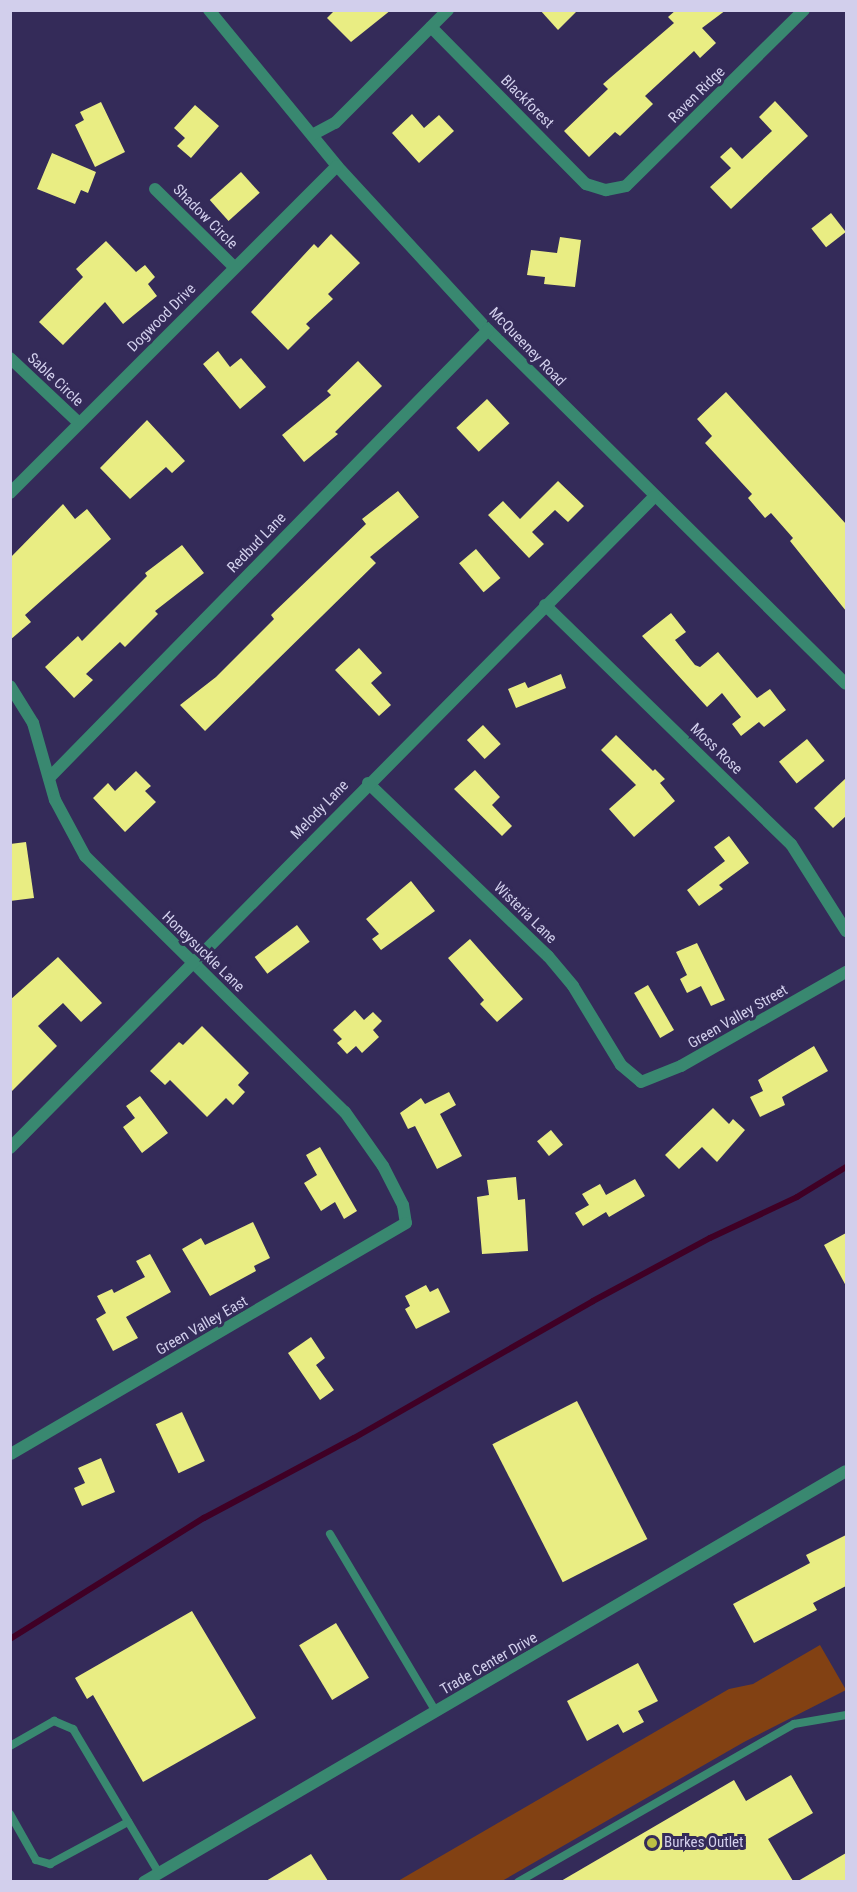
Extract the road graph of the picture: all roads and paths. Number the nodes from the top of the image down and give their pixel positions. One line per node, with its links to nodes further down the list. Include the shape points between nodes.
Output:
1 (209, 10): 5 (street, McQueeney Road)
2 (448, 10): 4 (street)
3 (804, 10): 8 (street, Raven Ridge, via 626,186)
4 (431, 27): 5 (street, via 335,123); 8 (street, Blackforest, via 586,183)
5 (312, 135): 6 (street, McQueeney Road)
6 (337, 166): 9 (street, Dogwood Drive); 10 (street, McQueeney Road)
7 (155, 189): 9 (street, Shadow Circle)
8 (606, 190)
9 (233, 266): 12 (street, Dogwood Drive)
10 (488, 330): 14 (street, McQueeney Road); 18 (street, Redbud Lane)
11 (10, 358): 12 (street, Sable Circle)
12 (79, 423): 13 (street, Dogwood Drive)
13 (10, 493)
14 (654, 497): 15 (street, Melody Lane); 16 (street, McQueeney Road)
15 (545, 605): 19 (street, Melody Lane); 20 (street, Moss Rose, via 778,829 809,868)
16 (846, 684)
17 (10, 686): 18 (street, Honeysuckle Lane, via 33,723)
18 (49, 778): 21 (street, Honeysuckle Lane, via 65,825 85,856)
19 (368, 783): 21 (street, Melody Lane); 23 (street, Wisteria Lane, via 548,956 573,986 621,1065)
20 (846, 932)
21 (192, 962): 24 (street, Melody Lane); 25 (street, Honeysuckle Lane, via 350,1119 383,1166)
22 (846, 972): 23 (street, Green Valley Street, via 681,1066)
23 (641, 1082)
24 (10, 1148)
25 (406, 1221): 26 (street, Green Valley East, via 393,1233)
26 (10, 1454)
27 (846, 1471): 29 (street, Trade Center Drive)
28 (330, 1534): 29 (lane)
29 (436, 1712): 34 (street, Trade Center Drive)
30 (846, 1715): 36 (lane, via 794,1724)
31 (10, 1746): 33 (lane, via 54,1721 64,1723 73,1730)
32 (10, 1814): 33 (lane, via 36,1860 51,1864)
33 (128, 1822): 34 (lane)
34 (159, 1873): 35 (street, Trade Center Drive)
35 (144, 1881)
36 (518, 1881)

